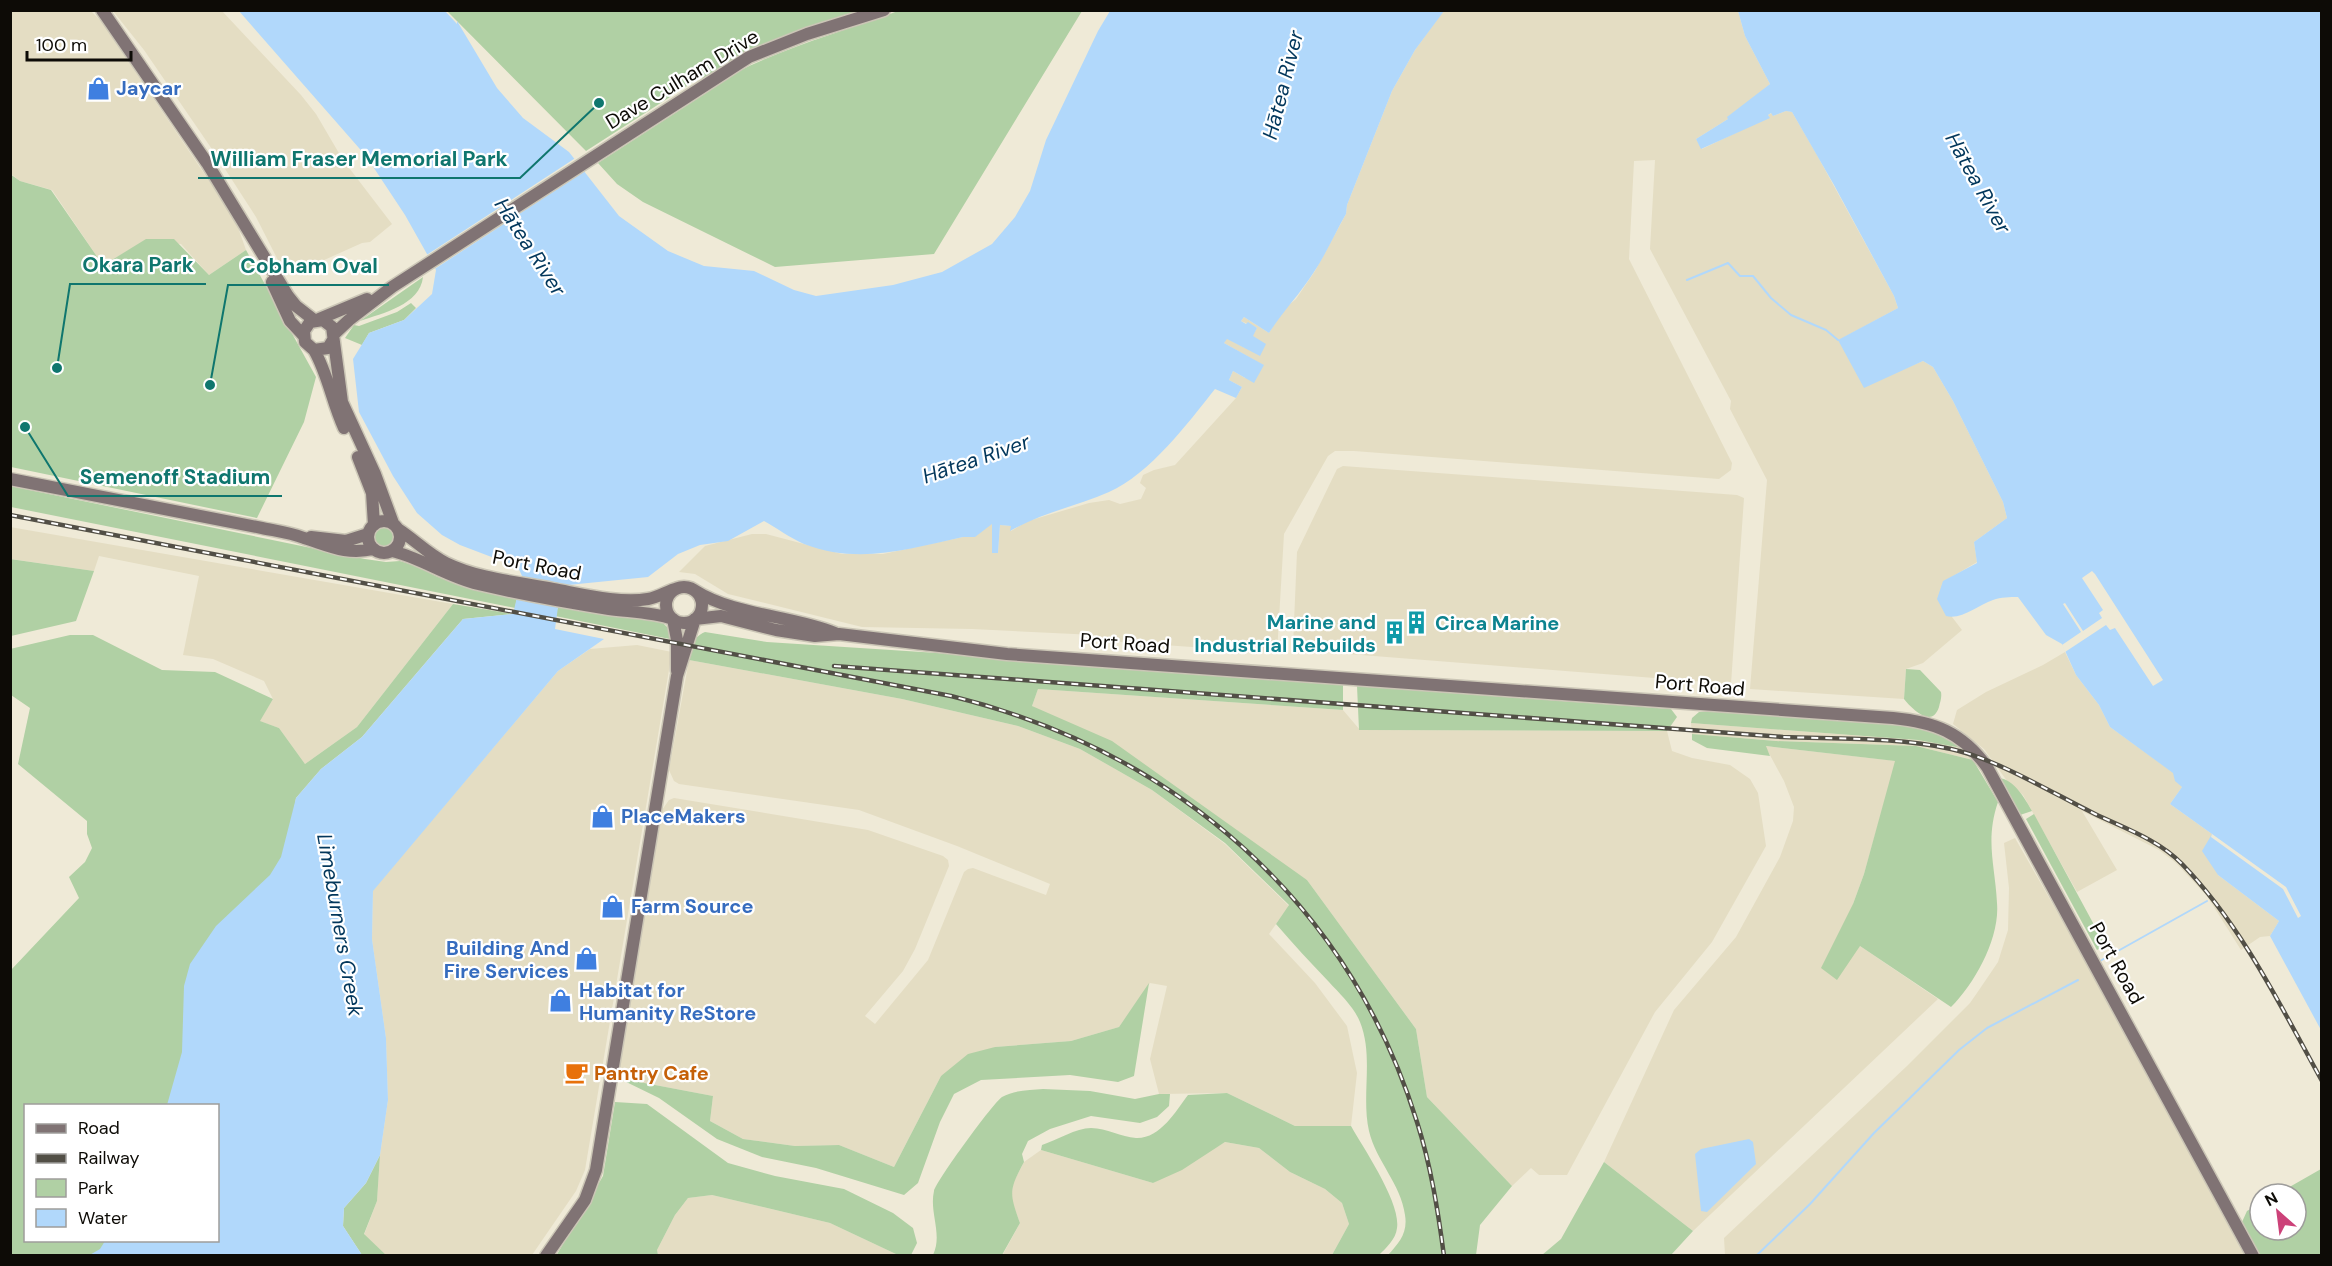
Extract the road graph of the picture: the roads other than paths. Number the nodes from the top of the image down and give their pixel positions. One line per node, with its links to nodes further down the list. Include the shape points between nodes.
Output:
1 (102, 10): 3 (main road, via 211,169)
2 (884, 10): 4 (main road, Dave Culham Drive, via 749,57)
3 (253, 240): 5 (main road, via 288,296); 6 (main road, via 291,321)
4 (392, 287): 5 (main road, Dave Culham Drive); 7 (main road, Dave Culham Drive, via 348,320)
5 (317, 320): 6 (main road, via 305,327); 7 (main road, via 330,324)
6 (303, 335): 8 (main road)
7 (334, 337): 8 (main road, via 328,348); 10 (main road, via 342,402)
8 (314, 350): 11 (main road, via 324,368 333,404 368,480 373,502)
9 (10, 480): 12 (main road)
10 (396, 526): 11 (main road, via 383,521); 14 (main road, via 400,541); 15 (main road, Port Road, via 448,564)
11 (371, 529): 12 (main road, via 346,541); 13 (main road, via 369,542)
12 (304, 537): 13 (main road, via 328,548 362,552)
13 (374, 549): 14 (main road)
14 (392, 550): 15 (main road, Port Road, via 415,556 444,573)
15 (495, 583): 18 (main road, Port Road)
16 (678, 588): 17 (main road, Port Road); 18 (main road, Port Road, via 646,600); 19 (main road, via 669,594 666,604)
17 (694, 590): 20 (main road, via 702,604); 21 (main road, Port Road, via 708,598)
18 (587, 600): 19 (main road, Port Road, via 612,609)
19 (673, 619): 20 (main road, Port Road); 22 (main road)
20 (695, 619): 21 (main road, Port Road, via 720,616 815,636); 22 (main road)
21 (839, 634): 24 (main road, Port Road, via 1007,654 1893,718 1945,730 1964,741 1987,767)
22 (677, 676): 23 (main road, via 596,1170 585,1200)
23 (546, 1256)
24 (2253, 1256)

